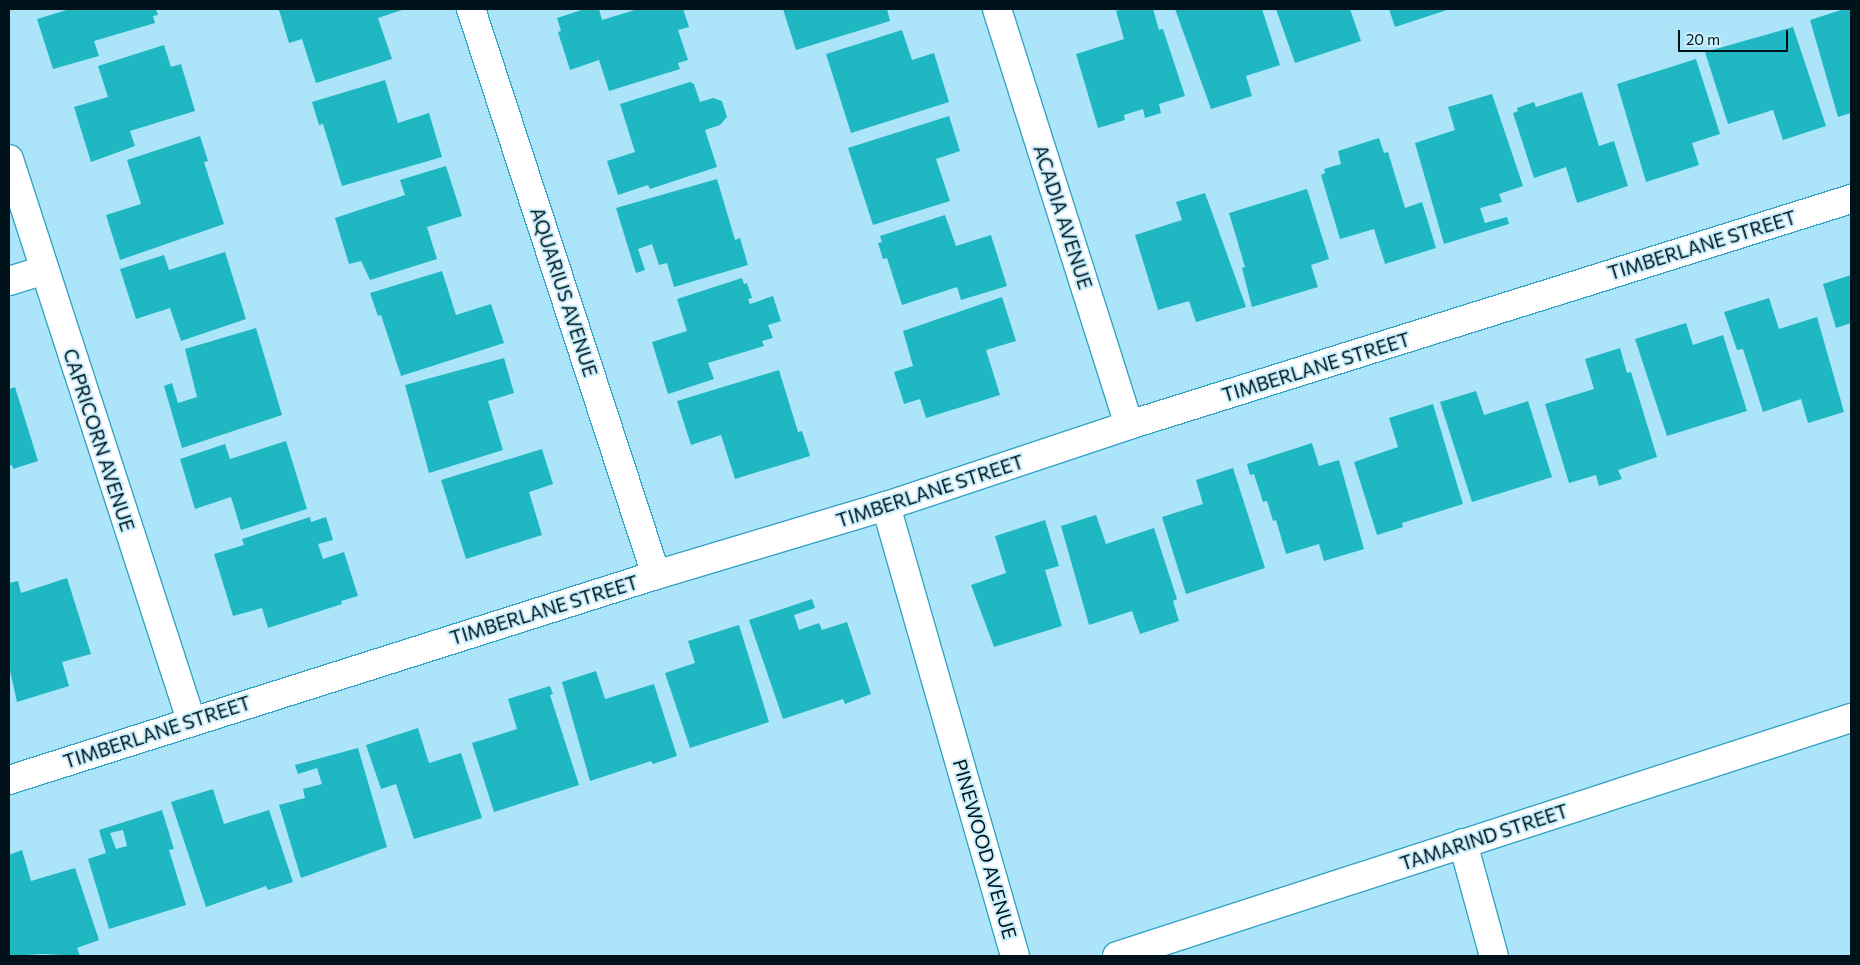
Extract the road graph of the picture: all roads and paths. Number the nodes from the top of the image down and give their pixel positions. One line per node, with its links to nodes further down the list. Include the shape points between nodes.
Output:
1 (472, 9): 9 (street, AQUARIUS AVENUE)
2 (997, 9): 7 (street, ACADIA AVENUE)
3 (9, 159): 5 (street, CAPRICORN AVENUE)
4 (1851, 199): 7 (street, TIMBERLANE STREET)
5 (44, 270): 6 (street); 11 (street, CAPRICORN AVENUE)
6 (9, 281)
7 (1129, 426): 8 (street, TIMBERLANE STREET)
8 (886, 506): 9 (street, TIMBERLANE STREET); 14 (street, PINEWOOD AVENUE)
9 (656, 575): 11 (street, TIMBERLANE STREET)
10 (1851, 718): 13 (street, TAMARIND STREET)
11 (191, 720): 12 (street, TIMBERLANE STREET)
12 (9, 780)
13 (1463, 843): 15 (street, TAMARIND STREET); 16 (street)
14 (1015, 956)
15 (1117, 956)
16 (1494, 956)

